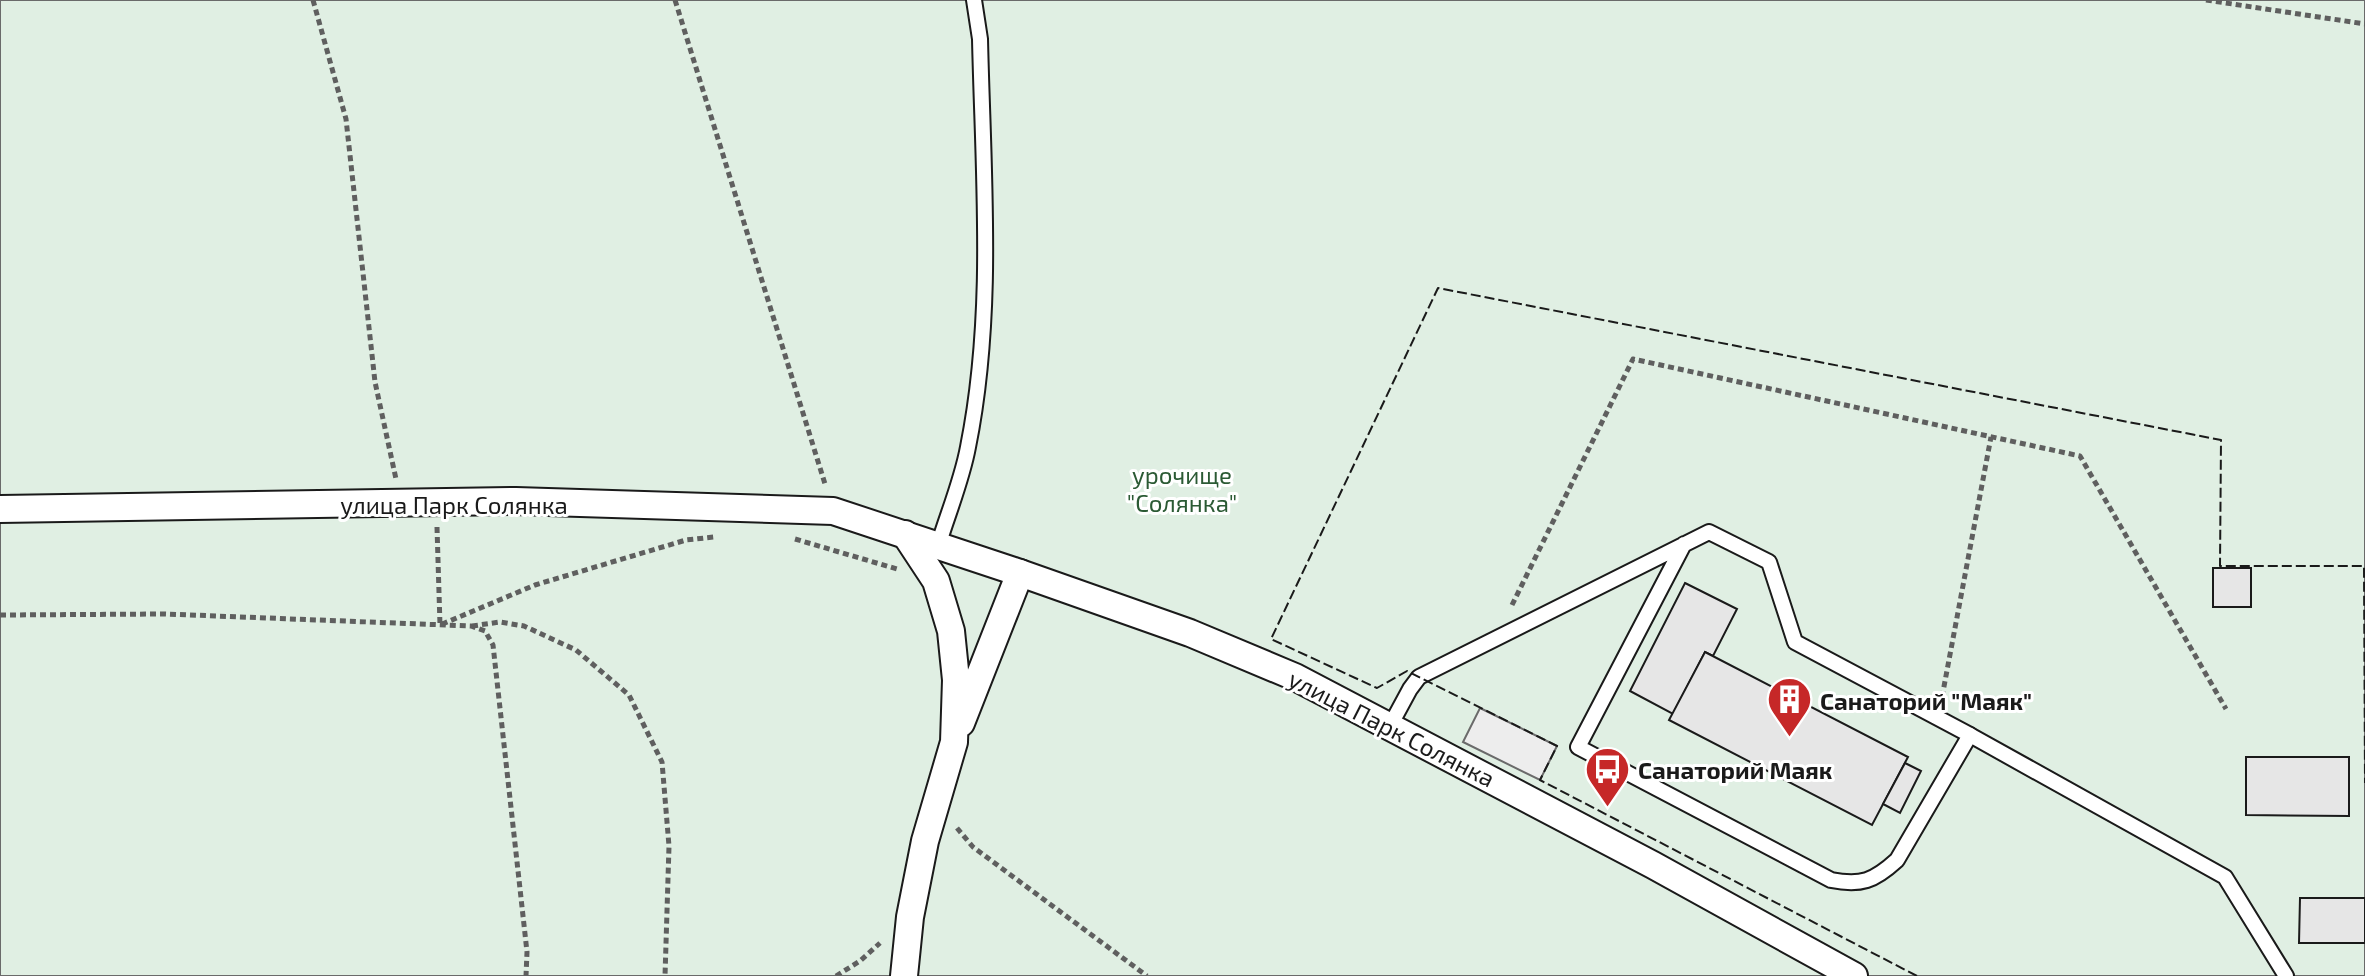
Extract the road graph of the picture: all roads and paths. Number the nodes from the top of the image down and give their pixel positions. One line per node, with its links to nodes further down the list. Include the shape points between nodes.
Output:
1 (313, 0): 8 (path, via 346,119 375,382)
2 (675, 0): 10 (path)
3 (974, 0): 15 (lane, via 980,39 985,300 968,449)
4 (2206, 0): 5 (path)
5 (2365, 24)
6 (1991, 437): 21 (path, via 1633,359); 22 (path, via 2080,456); 23 (path)
7 (436, 502): 8 (street, улица Парк Солянка); 10 (street, улица Парк Солянка); 19 (path)
8 (402, 503): 9 (street, улица Парк Солянка)
9 (0, 509)
10 (833, 511): 11 (street, улица Парк Солянка)
11 (905, 534): 15 (street, улица Парк Солянка); 17 (street)
12 (723, 536): 19 (path, via 686,540 535,585)
13 (793, 538): 17 (path)
14 (1684, 544): 21 (lane); 23 (lane, via 1709,532 1769,562 1795,642); 25 (lane, via 1578,747 1831,880 1848,883 1882,874 1897,860)
15 (938, 546): 16 (street, улица Парк Солянка)
16 (1020, 573): 24 (street, улица Парк Солянка, via 1203,638); 26 (street)
17 (936, 581): 26 (street, via 951,631)
18 (0, 615): 19 (path, via 165,614)
19 (440, 625): 20 (path)
20 (471, 626): 29 (path, via 485,631 493,645); 30 (path, via 524,626 576,650 629,695 662,762 669,846)
21 (1496, 638): 24 (lane, via 1419,677)
22 (2226, 709)
23 (1938, 718): 25 (lane)
24 (1390, 726): 34 (street, улица Парк Солянка)
25 (1970, 735): 35 (lane, via 2225,877)
26 (954, 742): 27 (street)
27 (936, 803): 28 (street); 33 (path, via 973,847)
28 (910, 917): 31 (path); 32 (street)
29 (526, 976)
30 (665, 976)
31 (836, 976)
32 (904, 976)
33 (1147, 976)
34 (1854, 976)
35 (2286, 976)

